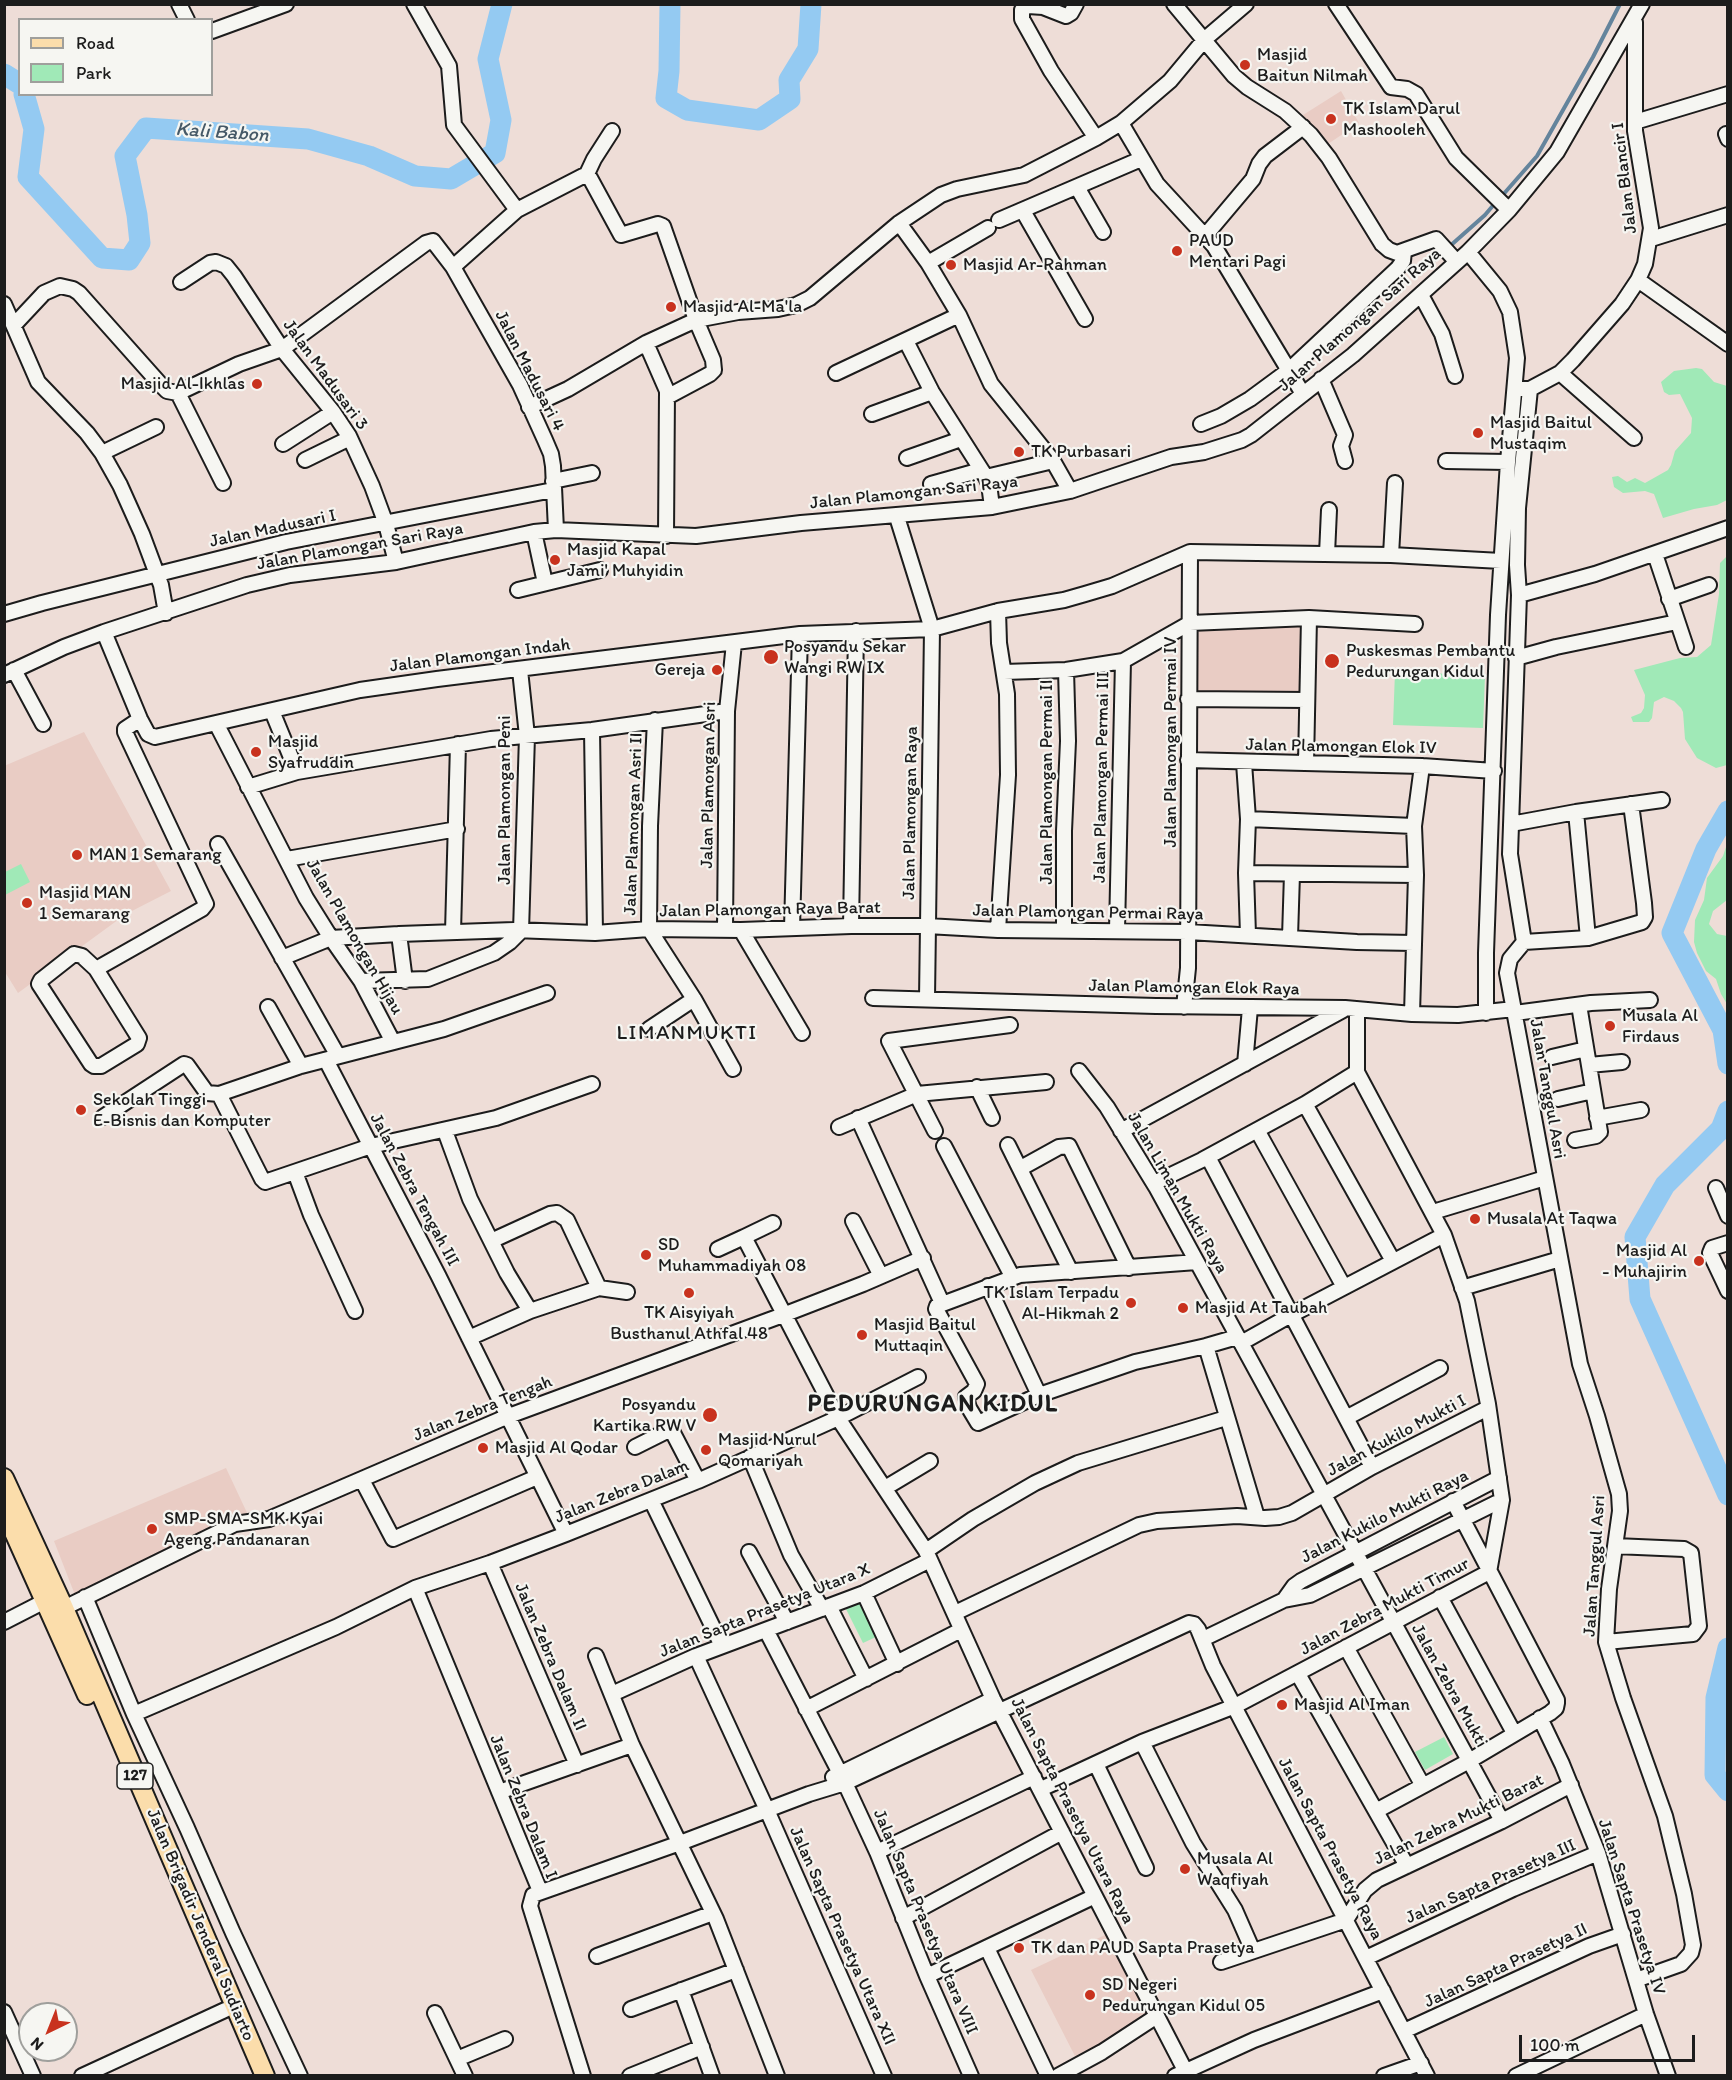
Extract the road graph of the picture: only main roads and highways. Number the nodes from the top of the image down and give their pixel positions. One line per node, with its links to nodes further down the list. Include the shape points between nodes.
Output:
1 (4, 1478): 4 (main road, Jalan Brigadir Jenderal Sudiarto / 127)
2 (4, 1510): 3 (main road, Jalan Brigadir Jenderal Sudiarto / 127)
3 (255, 2076)
4 (265, 2076)

